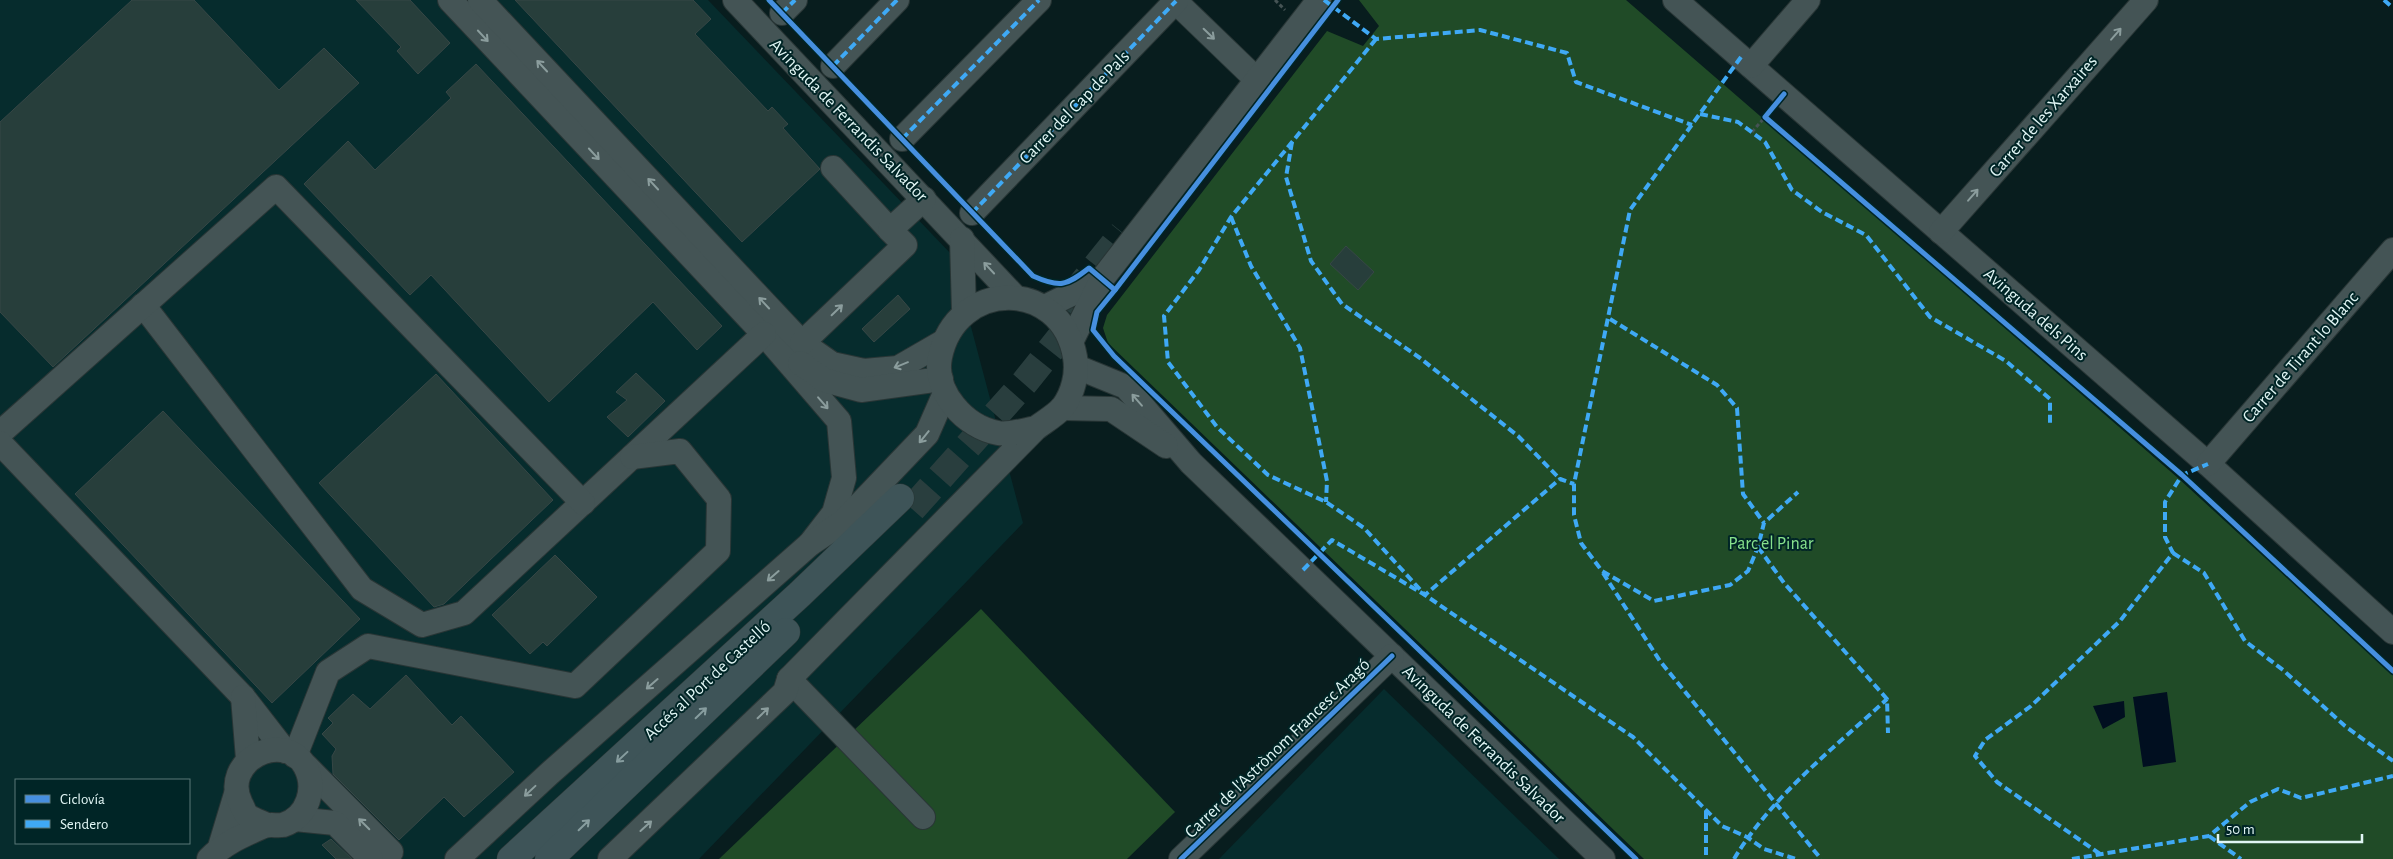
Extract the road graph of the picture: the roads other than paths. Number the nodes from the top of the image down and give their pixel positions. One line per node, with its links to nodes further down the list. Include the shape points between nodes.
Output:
1 (450, 0): 27 (street, one-way to 27)
2 (480, 0): 30 (street, one-way to 2)
3 (735, 0): 16 (street, Avinguda de Ferrandis Salvador)
4 (896, 0): 11 (street)
5 (1039, 0): 14 (street)
6 (1319, 0): 13 (street)
7 (1675, 0): 12 (street, Avinguda dels Pins)
8 (1808, 0): 12 (street)
9 (2146, 0): 19 (street, Carrer de les Xarxaires, one-way to 9)
10 (1175, 1): 13 (street, one-way to 13); 17 (street, Carrer del Cap de Pals)
11 (832, 66)
12 (1751, 66): 19 (street, Avinguda dels Pins)
13 (1257, 80): 22 (street)
14 (902, 139)
15 (832, 168): 18 (street)
16 (924, 199): 18 (street); 20 (street, Avinguda de Ferrandis Salvador)
17 (972, 213)
18 (890, 230): 30 (street, one-way to 18, via 905,245)
19 (1941, 232): 40 (street, Avinguda dels Pins)
20 (962, 239): 23 (street, Avinguda de Ferrandis Salvador, one-way to 20); 26 (street)
21 (2393, 250): 40 (street, Carrer de Tirant lo Blanc)
22 (1102, 279): 25 (street); 28 (street)
23 (1015, 297): 25 (street); 26 (street, via 988,299)
24 (144, 305): 35 (street); 42 (street, via 276,187); 42 (street, via 362,589 422,625 464,613)
25 (1045, 308): 28 (street, via 1061,322)
26 (964, 312): 29 (street)
27 (766, 337): 32 (street, via 824,380 861,390); 38 (street); 43 (street, one-way to 43, via 839,421 844,478 834,513)
28 (1072, 340): 31 (street)
29 (943, 342): 30 (street, one-way to 30, via 898,368 864,371 832,364); 32 (street, via 939,360)
30 (802, 343)
31 (1077, 367): 33 (street, via 1073,388); 39 (street, Avinguda de Ferrandis Salvador, one-way to 31, via 1126,387)
32 (943, 386): 36 (street, via 967,421); 43 (street, one-way to 43, via 927,434 842,522)
33 (1062, 408): 34 (street); 39 (street, Avinguda de Ferrandis Salvador, via 1111,409)
34 (1036, 428): 36 (street); 41 (street)
35 (0, 433)
36 (999, 434): 41 (street)
37 (0, 443): 47 (street)
38 (632, 457): 42 (street); 48 (street, via 680,451 719,499 718,551 575,686 368,646 328,672)
39 (1191, 464): 45 (street, Avinguda de Ferrandis Salvador)
40 (2208, 464): 44 (street, Avinguda dels Pins)
41 (990, 474): 46 (street)
42 (583, 503)
43 (810, 544): 57 (street, one-way to 57)
44 (2393, 632)
45 (1392, 656): 61 (street, Carrer de l'Astrònom Francesc Aragó); 62 (street, Avinguda de Ferrandis Salvador)
46 (789, 679): 51 (street); 60 (street, one-way to 46, via 785,692)
47 (243, 697): 48 (street); 49 (street)
48 (295, 758): 49 (street, via 266,750); 52 (street, via 312,784 308,804); 56 (street, one-way to 48, via 391,852)
49 (248, 759): 50 (street, via 238,775)
50 (236, 794): 53 (street, via 247,815); 54 (street)
51 (922, 817)
52 (295, 819): 53 (street, via 282,825); 55 (street, via 334,823)
53 (267, 825): 54 (street)
54 (215, 853)
55 (371, 859)
56 (385, 859)
57 (457, 859)
58 (511, 859): 59 (highway, Accés al Port de Castelló, one-way to 58, via 906,503 800,594)
59 (548, 859)
60 (610, 859)
61 (1181, 859)
62 (1603, 859)

